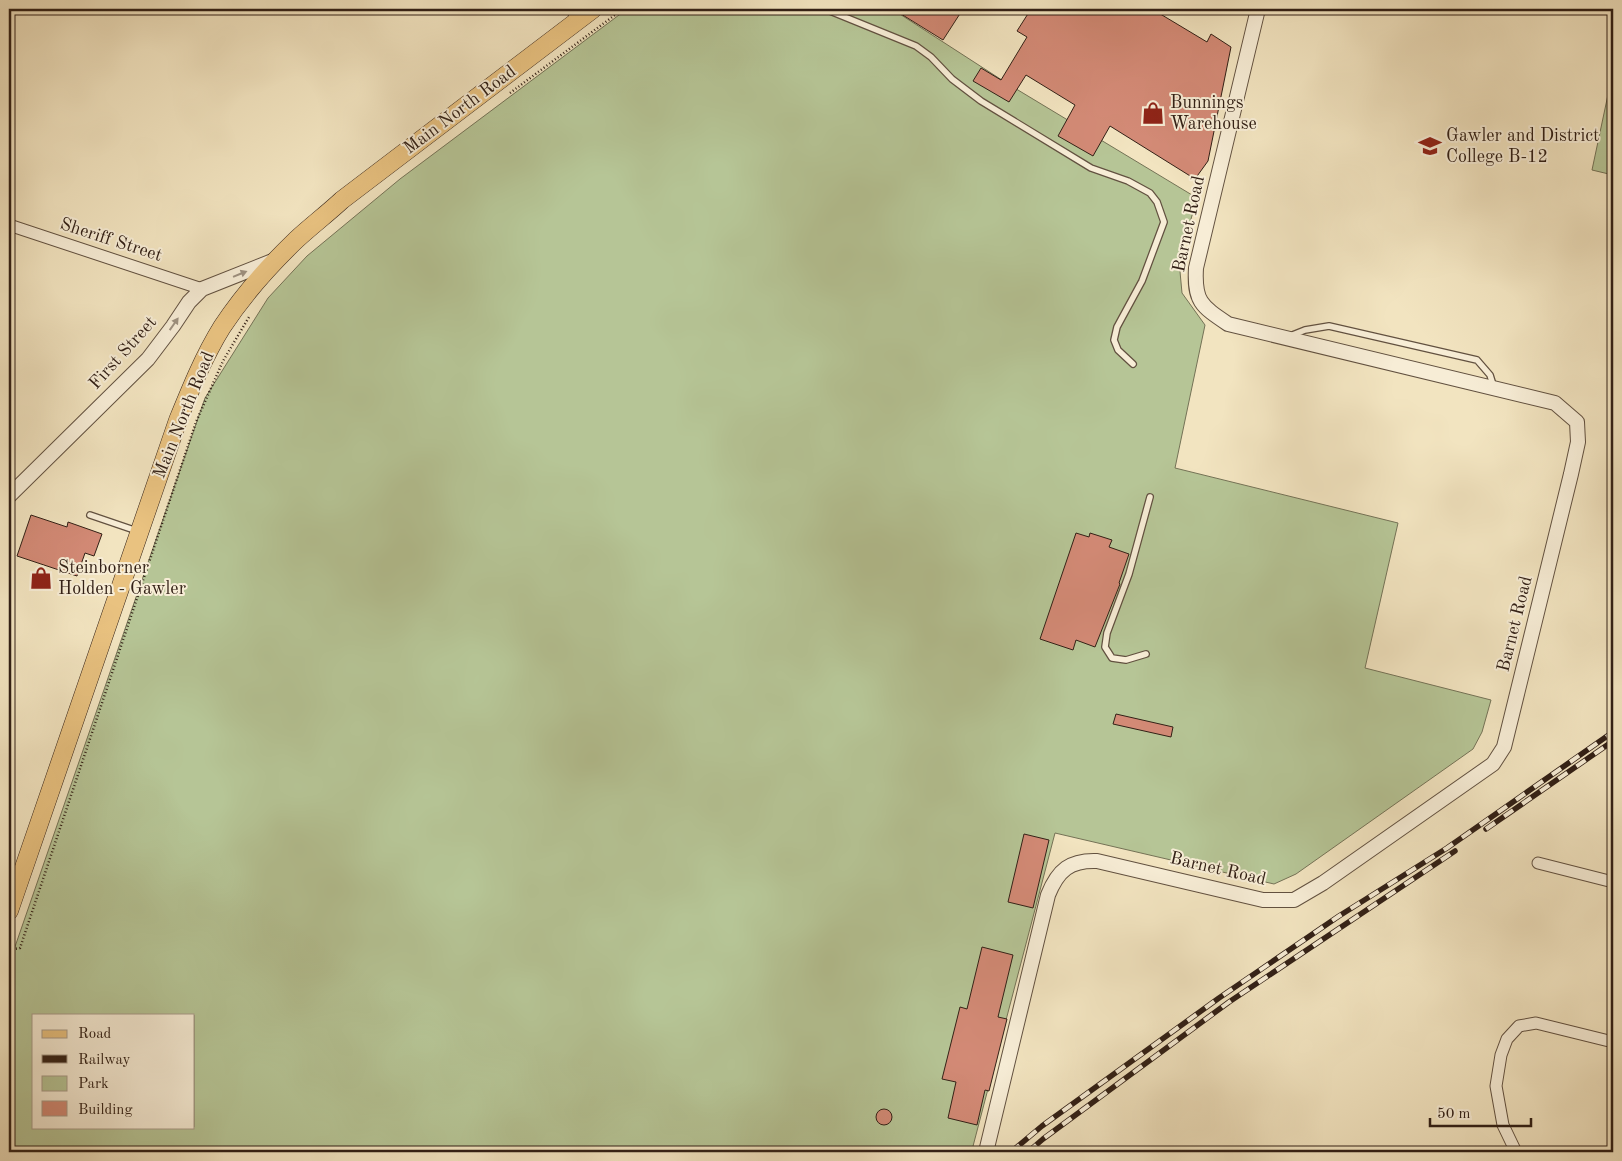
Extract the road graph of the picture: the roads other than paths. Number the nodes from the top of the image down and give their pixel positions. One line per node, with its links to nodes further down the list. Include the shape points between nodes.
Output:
1 (825, 9): 8 (lane, via 916,46 981,101 1090,168 1128,181 1150,193 1164,222 1142,281 1114,340 1118,350)
2 (1258, 9): 7 (street, Barnet Road, via 1202,238 1195,283 1204,306 1228,324)
3 (581, 12): 5 (main road, Main North Road, via 342,200)
4 (9, 225): 6 (street, Sheriff Street)
5 (278, 258): 6 (street, First Street, one-way to 5); 13 (main road, Main North Road, via 236,307 209,350 178,420)
6 (202, 289): 10 (street, First Street, one-way to 6, via 148,359)
7 (1286, 338): 9 (street, Barnet Road); 9 (lane, via 1305,330 1329,326 1477,360 1490,375)
8 (1133, 364)
9 (1495, 389): 19 (street, Barnet Road, via 1555,403 1577,422 1578,442 1504,747 1493,764 1323,884 1294,900 1263,900 1097,861 1076,863 1065,869 1048,895)
10 (9, 496)
11 (1150, 497): 14 (lane, via 1105,647 1112,658 1126,660)
12 (90, 515): 13 (lane)
13 (139, 532): 17 (main road, Main North Road)
14 (1146, 654)
15 (1538, 863): 16 (street)
16 (1613, 882)
17 (9, 911)
18 (1613, 1042): 20 (street, via 1536,1022 1519,1026 1507,1039 1496,1086 1503,1125)
19 (986, 1152)
20 (1516, 1152)

